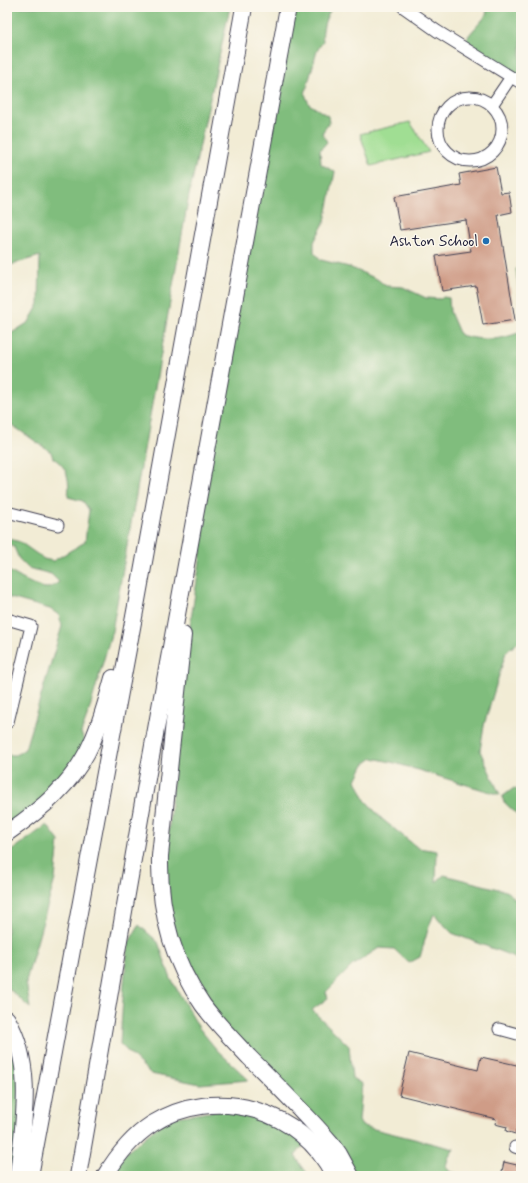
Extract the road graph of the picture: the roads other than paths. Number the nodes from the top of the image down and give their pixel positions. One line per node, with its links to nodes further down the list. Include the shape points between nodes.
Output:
1 (244, 7): 10 (highway)
2 (288, 7): 9 (highway)
3 (403, 7): 4 (street)
4 (511, 77): 5 (street); 6 (street)
5 (521, 83)
6 (492, 105): 6 (street, via 473,97 463,98 446,108 438,127 439,138 452,156 462,160 483,159 499,144 502,122)
7 (7, 512): 8 (street)
8 (58, 525)
9 (189, 555): 19 (highway, via 134,848); 22 (highway, via 180,676 160,856 161,894 168,929 181,966 202,1004 322,1133 339,1154)
10 (136, 606): 13 (highway, via 100,722 85,756 70,780 53,798); 18 (highway)
11 (7, 619): 12 (street, via 31,626)
12 (7, 722)
13 (7, 833)
14 (7, 1019): 17 (highway, via 20,1051 25,1080)
15 (499, 1029): 16 (street)
16 (521, 1035)
17 (18, 1176)
18 (30, 1176)
19 (78, 1176)
20 (105, 1176): 21 (highway, via 128,1144 151,1125 190,1108 220,1104 255,1109 287,1123 315,1147)
21 (334, 1176)
22 (351, 1176)

